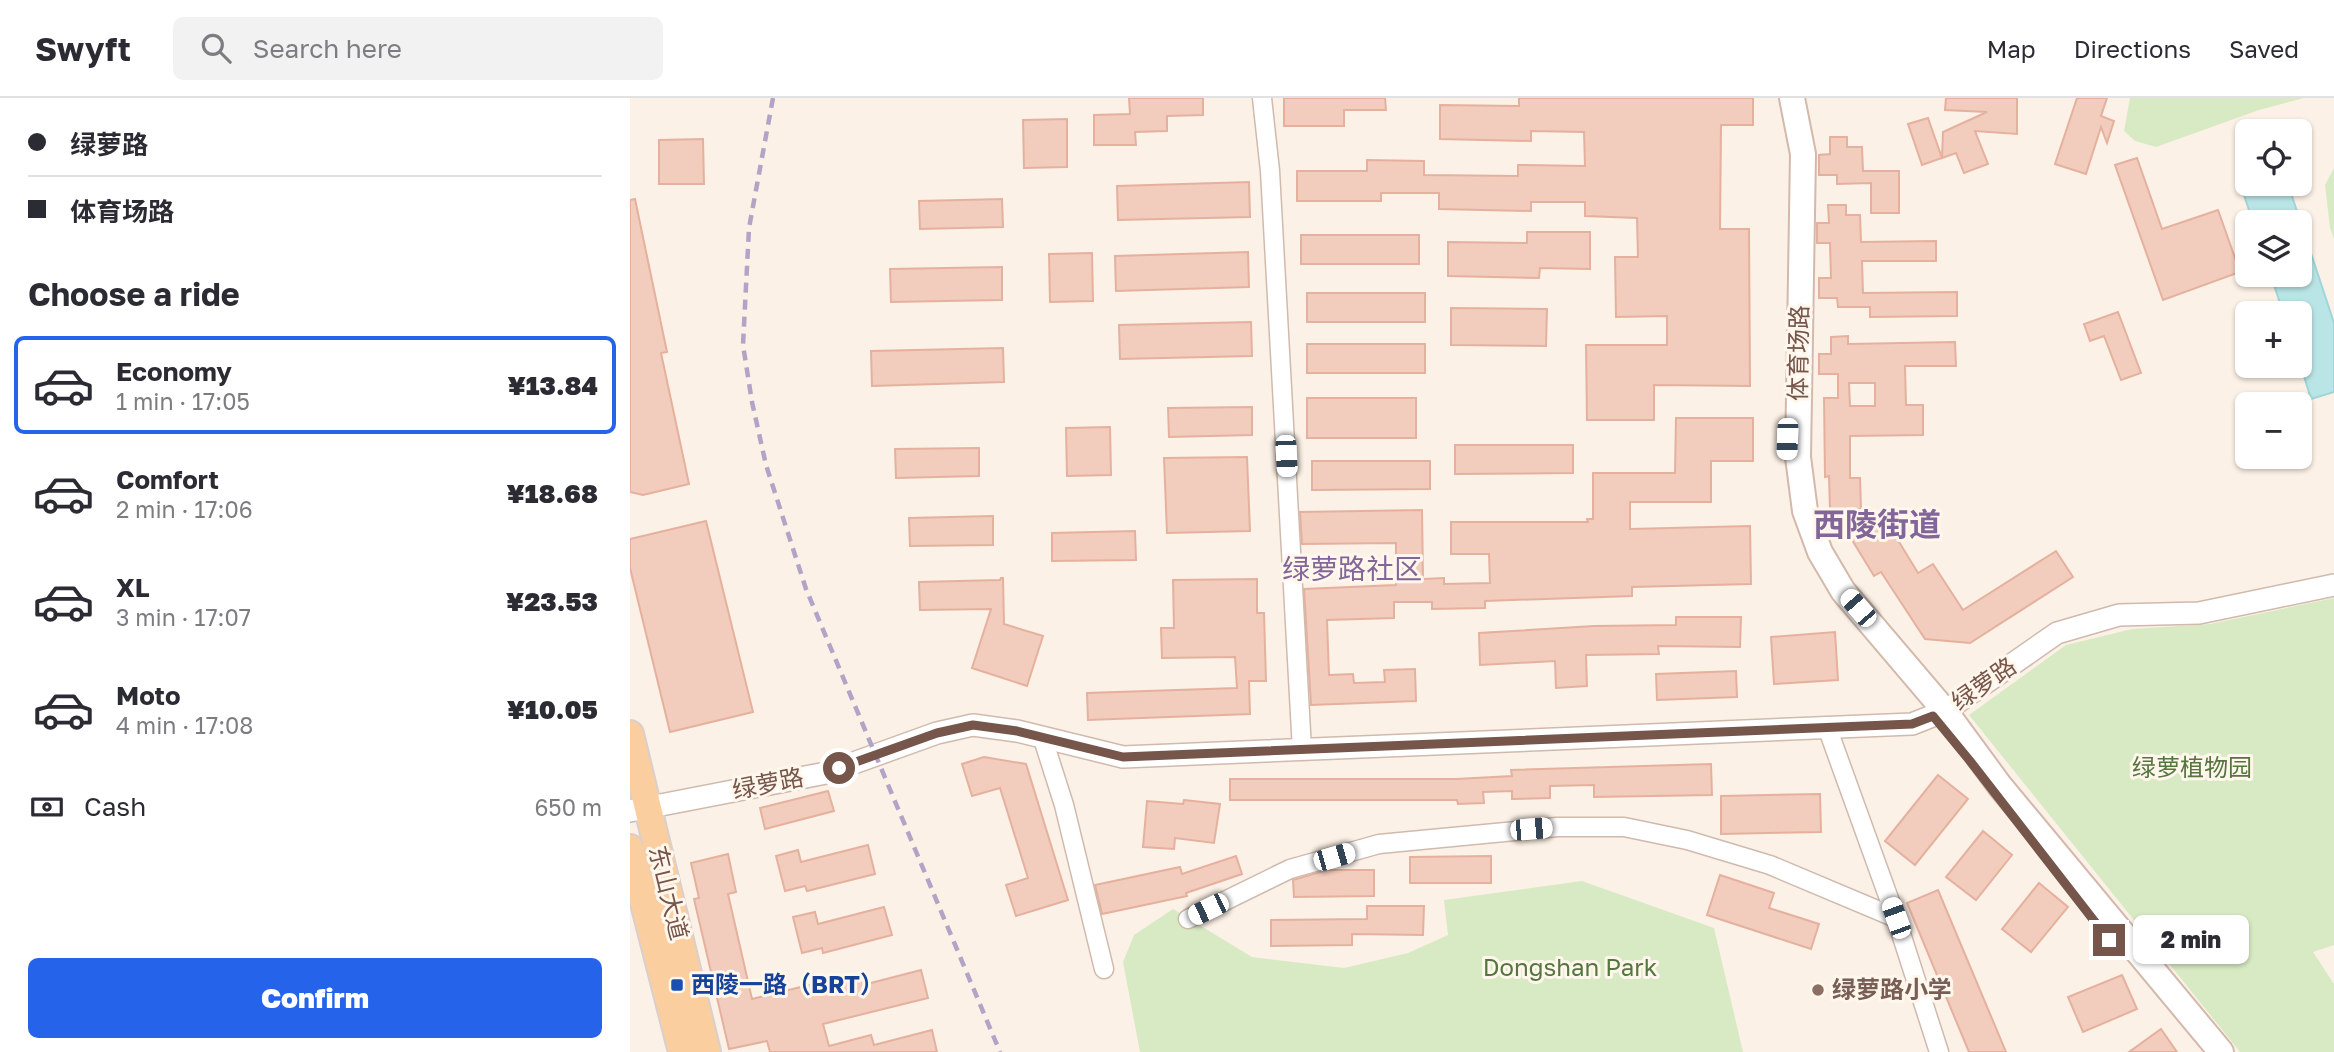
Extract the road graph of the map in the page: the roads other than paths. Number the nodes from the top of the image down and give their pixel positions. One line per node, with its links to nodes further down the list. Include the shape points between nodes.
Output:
1 (1262, 98): 9 (street, via 1270,171)
2 (1780, 98): 5 (main road, 体育场路, via 1792,183 1787,453 1795,513 1808,556 1833,598)
3 (1792, 98): 5 (main road, 体育场路, via 1803,154 1798,457 1805,511 1820,552 1843,591)
4 (2334, 585): 5 (street, 绿萝路, via 2199,613 2119,615 2057,633)
5 (1939, 714): 6 (street, 绿萝路, via 1912,724); 19 (main road, 体育场路, via 2109,940); 20 (main road, 体育场路)
6 (1827, 727): 9 (street, 绿萝路); 13 (street)
7 (630, 734): 10 (main road, 东山大道)
8 (1044, 739): 9 (street, 绿萝路, via 1123,757); 10 (street, 绿萝路, via 973,725 952,728 826,772); 15 (street)
9 (1302, 750)
10 (639, 809): 17 (main road, 东山大道)
11 (630, 848): 12 (main road, 东山大道)
12 (633, 874): 16 (main road, 东山大道)
13 (1896, 918): 14 (street, via 1770,865 1687,841 1624,827 1557,827 1379,844 1290,869); 18 (street)
14 (1188, 919)
15 (1104, 969)
16 (682, 1052)
17 (707, 1052)
18 (1940, 1052)
19 (2202, 1052)
20 (2221, 1052)

